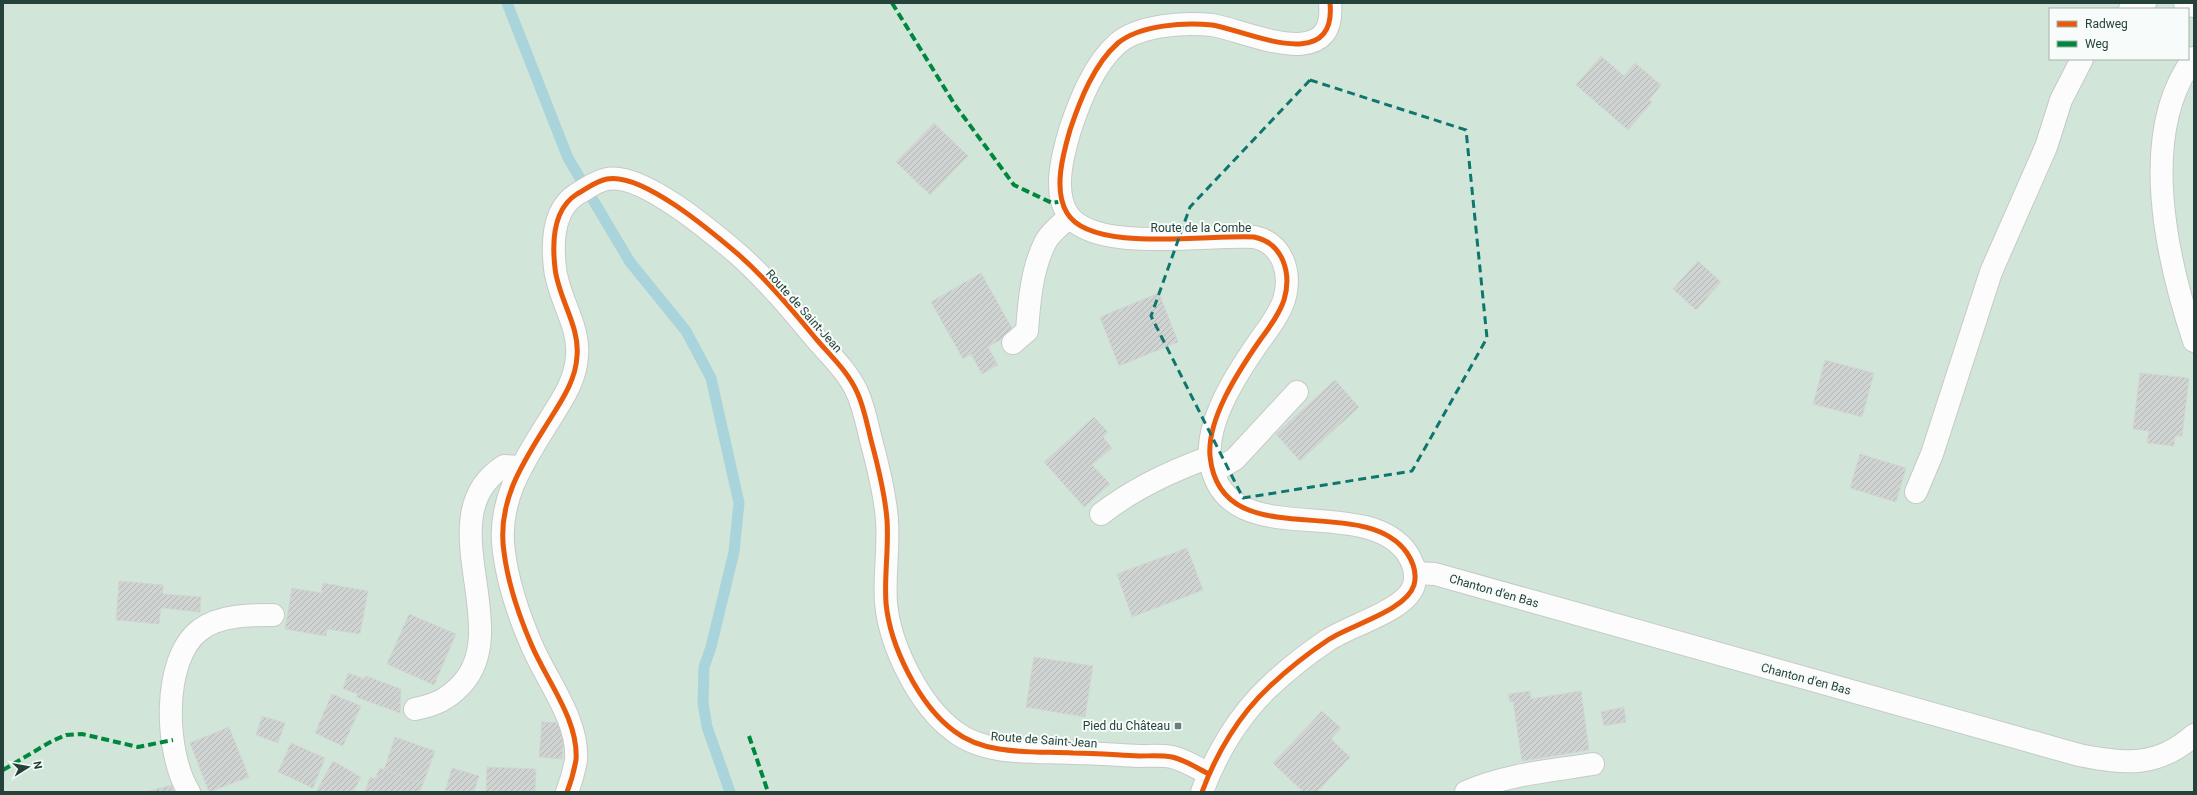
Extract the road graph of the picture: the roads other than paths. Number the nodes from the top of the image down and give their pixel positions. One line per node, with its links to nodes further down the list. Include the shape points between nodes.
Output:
1 (1330, 3): 8 (street, via 1328,24 1324,32 1302,43 1281,44 1215,26 1188,24 1156,28 1130,36 1119,43 1099,65 1070,130 1060,176 1063,205)
2 (2145, 3): 5 (street)
3 (2185, 3): 4 (street)
4 (2194, 6)
5 (2132, 8)
6 (2194, 58): 9 (street, via 2180,80 2171,106 2161,158 2164,209 2171,255)
7 (2081, 60): 14 (street, via 2061,100 2046,147 1991,272 1932,454)
8 (1069, 217): 10 (street, via 1046,240 1029,302 1027,331); 12 (street, Route de la Combe, via 1087,230 1108,235 1154,238 1254,237 1268,241 1278,252 1286,269 1284,300 1219,410 1212,433)
9 (2194, 341)
10 (1013, 343)
11 (1297, 392): 12 (street, via 1235,459)
12 (1212, 464): 15 (street, via 1181,467 1120,499); 16 (street, via 1217,481 1231,499 1254,513 1354,525 1386,534 1410,557)
13 (521, 467): 18 (street, via 504,466 496,472 482,488 474,509 471,533 472,570 480,617 476,664 470,675 445,700 433,706); 21 (street, Route de Saint-Jean, via 566,394 577,357 577,341 558,287 555,269 557,219 571,198 600,181 620,178 633,182 658,193 739,255 788,305 849,378 862,407 882,480 888,524 888,619 905,665 940,719 971,742 986,746 1024,751 1173,757); 23 (street, Route de Saint-Jean, via 506,502 503,516 503,550 512,591 524,625 557,698 567,714 575,739 576,756)
14 (1916, 492)
15 (1101, 514)
16 (1414, 573): 19 (street, Chanton d'en Bas, via 1435,574 2085,756 2111,761 2145,761 2175,750); 21 (street, via 1414,585 1404,599 1328,640 1256,700 1233,731)
17 (273, 614): 22 (street, via 214,622 200,629 189,640 182,653 173,689 171,726 173,749)
18 (415, 709)
19 (2194, 735)
20 (1593, 764): 24 (street, via 1507,778)
21 (1206, 783)
22 (189, 792)
23 (567, 792)
24 (1466, 792)

